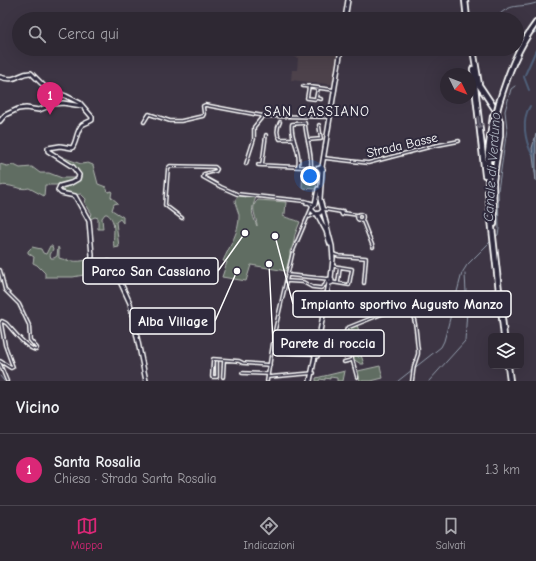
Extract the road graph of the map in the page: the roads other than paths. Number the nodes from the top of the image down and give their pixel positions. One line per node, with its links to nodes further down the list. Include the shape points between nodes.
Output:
1 (348, 0): 3 (street)
2 (466, 0): 4 (highway)
3 (346, 12)
4 (467, 12)
5 (536, 18): 7 (highway)
6 (536, 22): 8 (highway)
7 (524, 38)
8 (524, 42)
9 (340, 56): 19 (street)
10 (473, 56): 41 (highway, one-way to 41)
11 (474, 56): 50 (highway, via 479,85 495,109 501,125 492,187)
12 (514, 56): 14 (highway)
13 (516, 56): 14 (highway)
14 (506, 74): 22 (highway)
15 (0, 77): 23 (street, via 12,79 30,73 47,89 66,96)
16 (303, 86): 17 (street)
17 (308, 86): 18 (street); 20 (street, via 307,98)
18 (318, 88): 19 (street); 21 (street, via 316,98)
19 (334, 90): 25 (street)
20 (315, 99)
21 (322, 99)
22 (497, 102): 41 (highway, via 488,153); 50 (highway, bridge, via 490,169)
23 (82, 106): 26 (street, via 63,103 39,110 18,109 4,115); 82 (street, via 93,119 83,125 73,146 48,148 48,151 73,167 79,175 78,179 60,186 58,190 75,196 90,222 91,274 104,263 110,262 122,284 130,303)
24 (263, 116): 25 (street); 27 (street, via 205,105 203,116 170,121 150,114); 35 (street, via 254,127 254,139)
25 (331, 117): 34 (street)
26 (0, 121)
27 (144, 122)
28 (280, 122): 31 (street, via 277,132 279,138)
29 (319, 124): 32 (street, via 321,139)
30 (266, 135): 37 (street)
31 (294, 139): 32 (street, via 292,124 306,124); 38 (street, via 299,153)
32 (308, 140): 39 (street)
33 (459, 141): 34 (street, Strada Basse, via 368,163)
34 (324, 158): 40 (street)
35 (246, 164)
36 (258, 165): 37 (street)
37 (262, 165): 38 (street)
38 (298, 167): 39 (street)
39 (311, 167): 40 (street)
40 (321, 169): 42 (street); 43 (street)
41 (488, 197): 50 (highway)
42 (321, 204): 43 (street); 44 (street)
43 (314, 206): 45 (street); 47 (street, via 300,200 237,194 203,177 204,174 216,171 216,167 170,166 166,174 165,205); 49 (street)
44 (323, 210): 45 (street); 46 (street); 52 (street)
45 (316, 214): 49 (street, via 309,216); 59 (street, via 326,231 331,247)
46 (358, 215): 48 (street, via 358,218); 48 (street, via 362,215)
47 (182, 218)
48 (362, 219): 51 (street)
49 (307, 220): 58 (street, via 295,244)
50 (493, 234): 63 (highway)
51 (372, 247)
52 (333, 254): 53 (street); 54 (street)
53 (339, 256): 54 (street); 62 (street, via 366,258)
54 (334, 259): 55 (street)
55 (333, 266): 56 (street); 59 (street)
56 (340, 268): 61 (street); 61 (street, via 352,269 349,285)
57 (0, 270): 69 (street, via 5,290 19,304 29,325 30,340 36,350 28,346 2,321 5,346 13,367)
58 (288, 275): 59 (street); 60 (street)
59 (329, 280): 60 (street, via 321,288 303,282); 61 (street); 66 (street); 66 (street)
60 (286, 281): 65 (street)
61 (338, 283)
62 (364, 283)
63 (505, 333)
64 (347, 350): 66 (street); 68 (street, via 350,351); 85 (street, via 347,328 401,308 409,308 414,318 418,349)
65 (272, 352): 66 (street); 73 (street)
66 (316, 355): 76 (street)
67 (224, 360): 70 (street, via 212,360 212,377 217,377); 73 (street); 78 (street)
68 (352, 360): 71 (street); 79 (street)
69 (0, 361)
70 (217, 362)
71 (344, 362)
72 (0, 364): 81 (street)
73 (270, 365): 77 (street)
74 (509, 369): 86 (highway)
75 (242, 373): 77 (street)
76 (313, 373): 80 (street); 84 (street)
77 (268, 374): 80 (street)
78 (223, 377)
79 (357, 377)
80 (268, 378): 83 (street)
81 (7, 381)
82 (146, 381)
83 (267, 381)
84 (311, 381)
85 (412, 381)
86 (511, 381)

